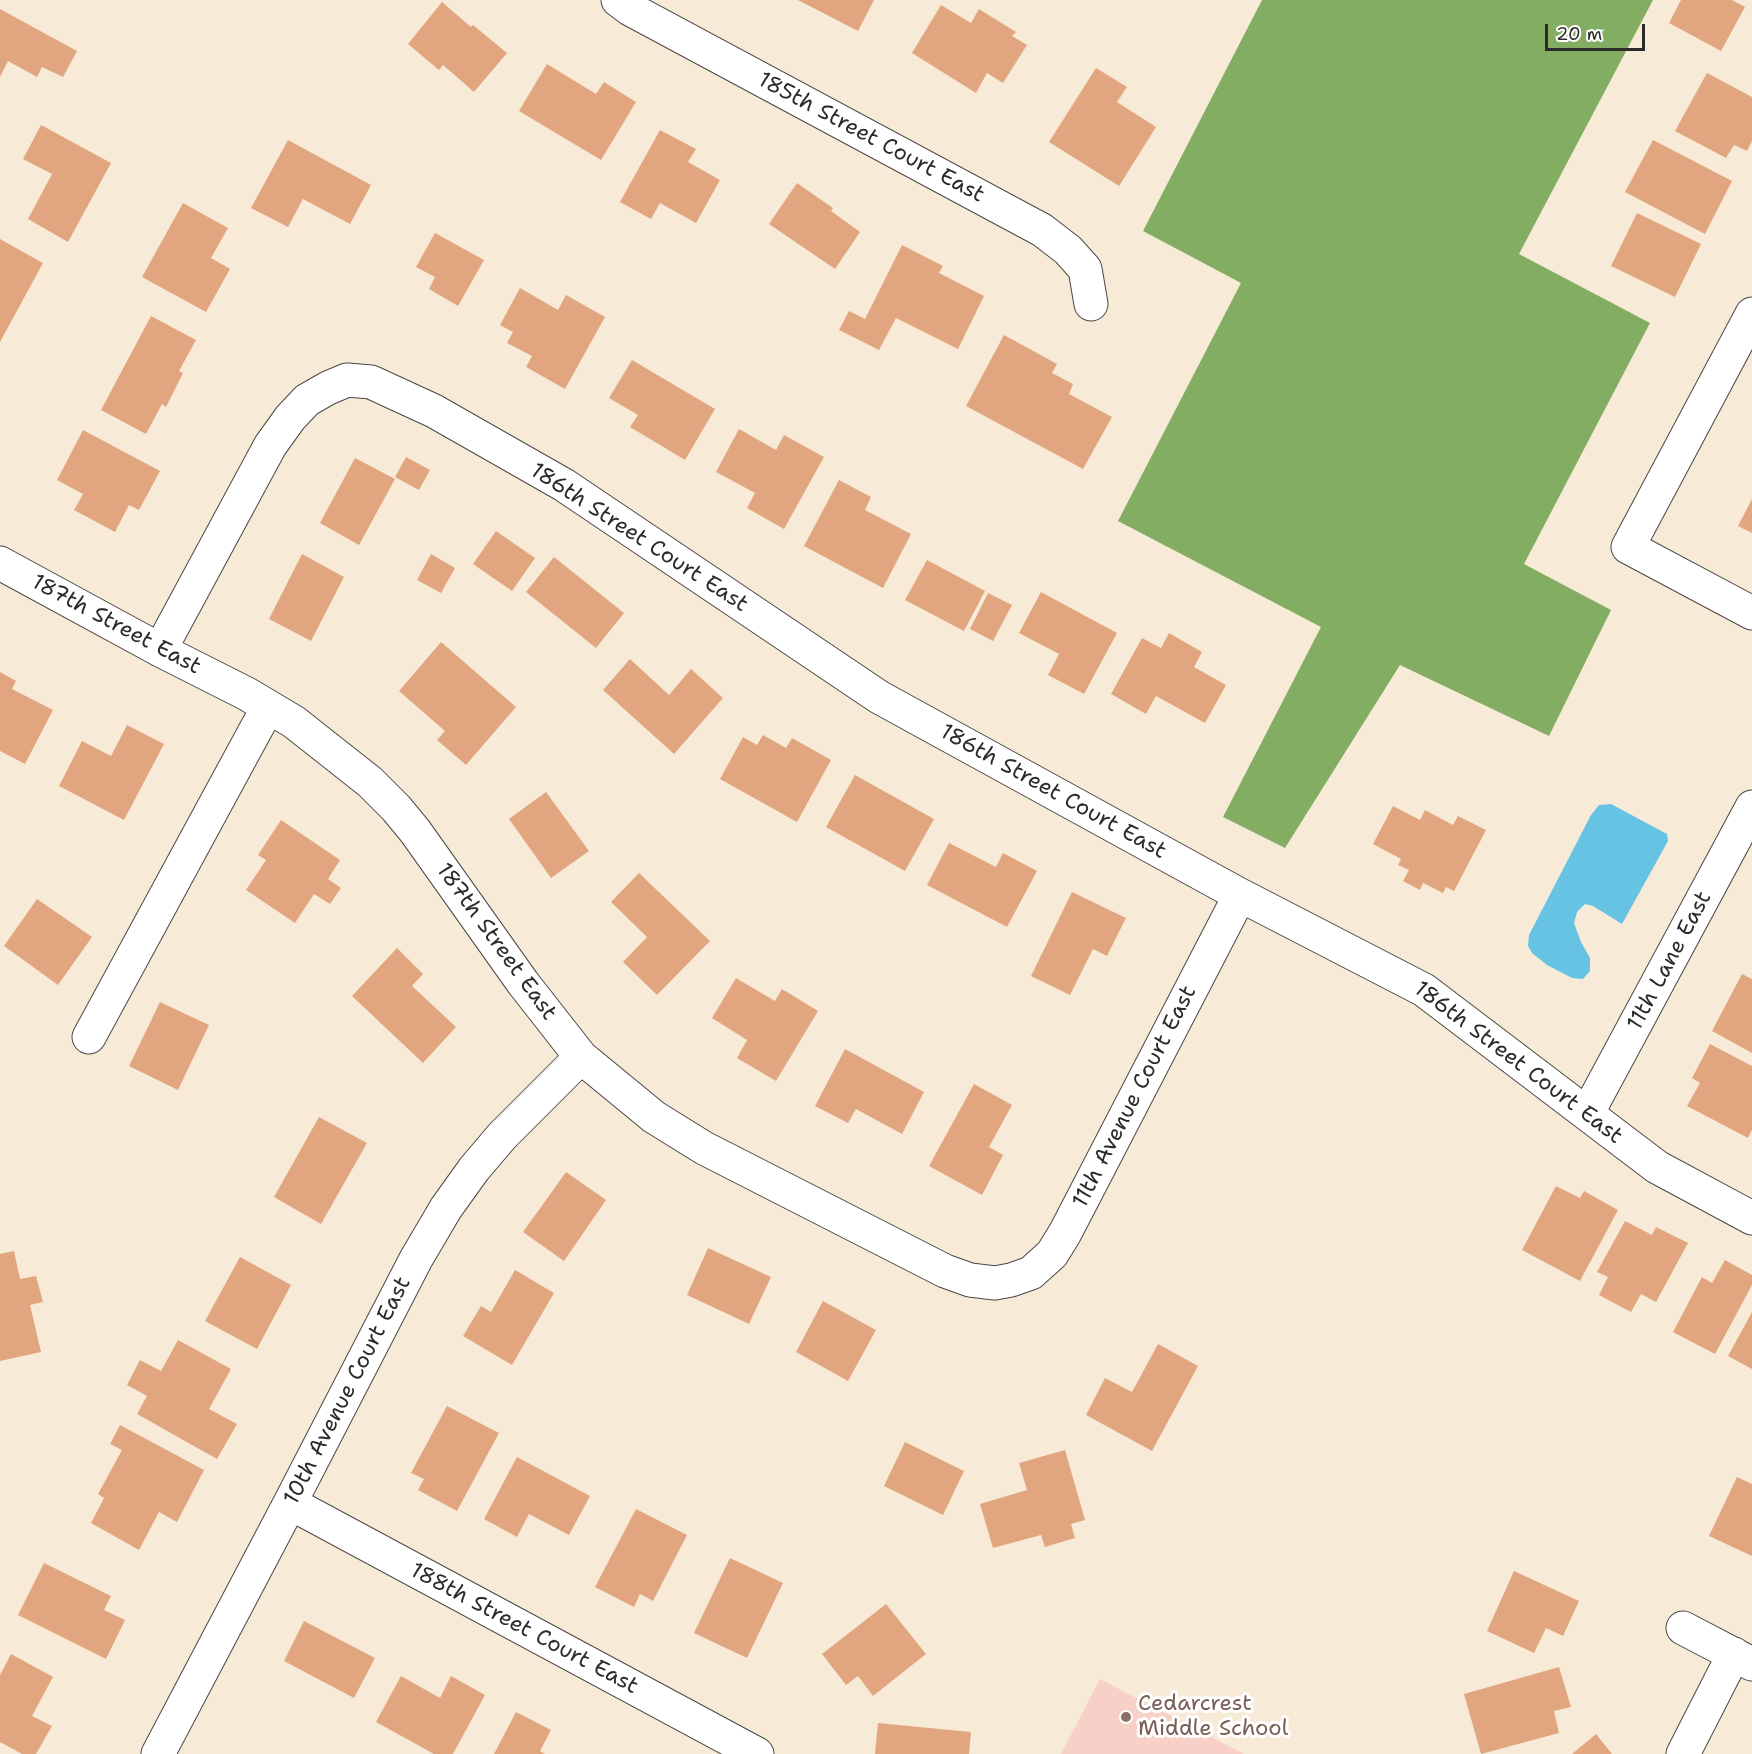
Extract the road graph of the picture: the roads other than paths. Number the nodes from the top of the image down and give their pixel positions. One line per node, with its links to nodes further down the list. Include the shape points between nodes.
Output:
1 (618, 0): 2 (street, 185th Street Court East, via 1041,230 1068,250 1084,269)
2 (1091, 304)
3 (1752, 314): 5 (street, via 1628,547)
4 (0, 563): 6 (street, 187th Street East)
5 (1752, 614)
6 (160, 650): 7 (street, 187th Street East); 9 (street, 186th Street Court East, via 270,446 290,418 307,400 328,388 347,380 371,382 434,411 554,480 879,696)
7 (268, 706): 10 (street); 11 (street, 187th Street East, via 294,722 396,807)
8 (1752, 807): 12 (street, 11th Lane East)
9 (1240, 895): 12 (street, 186th Street Court East, via 1424,990); 14 (street, 11th Avenue Court East, via 1065,1233 1042,1265)
10 (89, 1037)
11 (581, 1057): 14 (street, 187th Street East, via 654,1117 704,1148 945,1271 970,1280); 15 (street, 10th Avenue Court East, via 502,1136 446,1208)
12 (1587, 1114): 13 (street, 186th Street Court East, via 1657,1167)
13 (1752, 1218)
14 (1011, 1280)
15 (290, 1503): 18 (street, 10th Avenue Court East); 19 (street, 188th Street Court East)
16 (1683, 1628): 17 (street)
17 (1743, 1659): 20 (street)
18 (158, 1754)
19 (757, 1754)
20 (1683, 1754)

